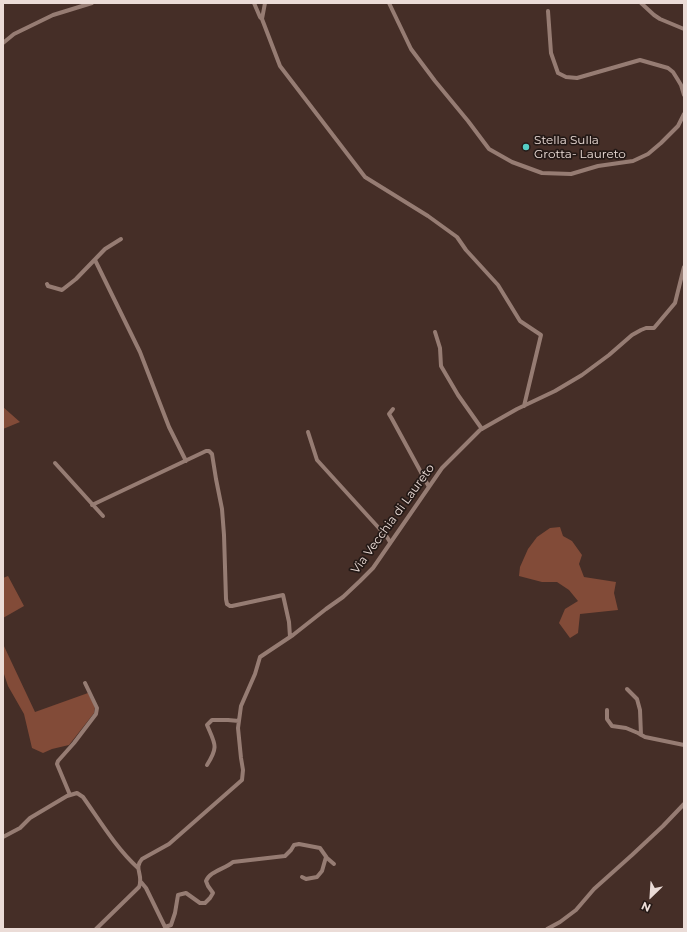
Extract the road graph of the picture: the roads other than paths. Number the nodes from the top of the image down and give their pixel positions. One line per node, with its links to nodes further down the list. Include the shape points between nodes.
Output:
1 (92, 3): 9 (street, via 53,15 14,34)
2 (254, 3): 7 (street)
3 (265, 3): 7 (street)
4 (389, 3): 11 (street, via 411,49 435,81 489,149 512,162 542,173 571,174 598,166 633,161 648,154 678,126)
5 (641, 3): 8 (street, via 654,16)
6 (548, 11): 10 (street, via 551,53 558,73 576,78 640,60 668,68 681,85)
7 (262, 19): 17 (street, via 280,66 365,177 428,216 457,238 498,285 520,321 541,335)
8 (684, 28)
9 (3, 43)
10 (684, 95)
11 (684, 114)
12 (121, 239): 13 (street, via 105,249)
13 (95, 260): 15 (street, via 76,280 62,290); 21 (street, via 140,352 169,427)
14 (684, 267): 17 (street, Via Vecchia di Laureto, via 675,303 654,328 641,330 632,335 582,375)
15 (47, 284)
16 (435, 332): 19 (street, via 440,348 441,366)
17 (524, 406): 19 (street, Via Vecchia di Laureto)
18 (393, 409): 23 (street, via 389,414)
19 (482, 429): 23 (street, Via Vecchia di Laureto, via 442,468)
20 (308, 432): 26 (street, via 317,460)
21 (186, 461): 24 (street); 27 (street, via 206,451 212,454 222,509 227,604 232,606 283,595)
22 (55, 463): 24 (street)
23 (429, 487): 26 (street, Via Vecchia di Laureto)
24 (92, 505): 25 (street)
25 (103, 516)
26 (390, 542): 27 (street, Via Vecchia di Laureto, via 360,581)
27 (290, 637): 31 (street, Via Vecchia di Laureto, via 260,657 241,706)
28 (85, 683): 35 (street, via 97,708 96,714 57,764)
29 (627, 689): 32 (street, via 638,699)
30 (607, 710): 32 (street, via 607,719 612,726 626,728)
31 (239, 721): 34 (street, via 212,720 207,725 215,744 214,754); 40 (street, Via Vecchia di Laureto, via 242,780 169,844 142,859)
32 (641, 735): 33 (street)
33 (684, 745)
34 (208, 765)
35 (70, 795): 37 (street); 40 (street, via 77,792 83,797)
36 (684, 804): 45 (street, via 632,856 594,889 576,910)
37 (3, 837)
38 (326, 857): 39 (street); 41 (street, via 317,878 306,879); 43 (street, via 320,848 299,844 294,845 285,856 233,862 208,877 206,881 213,893 205,903 200,903 186,893 178,895 171,925)
39 (334, 864)
40 (138, 868): 42 (street)
41 (302, 876)
42 (141, 882): 43 (street); 44 (street)
43 (166, 928)
44 (96, 929)
45 (548, 929)

